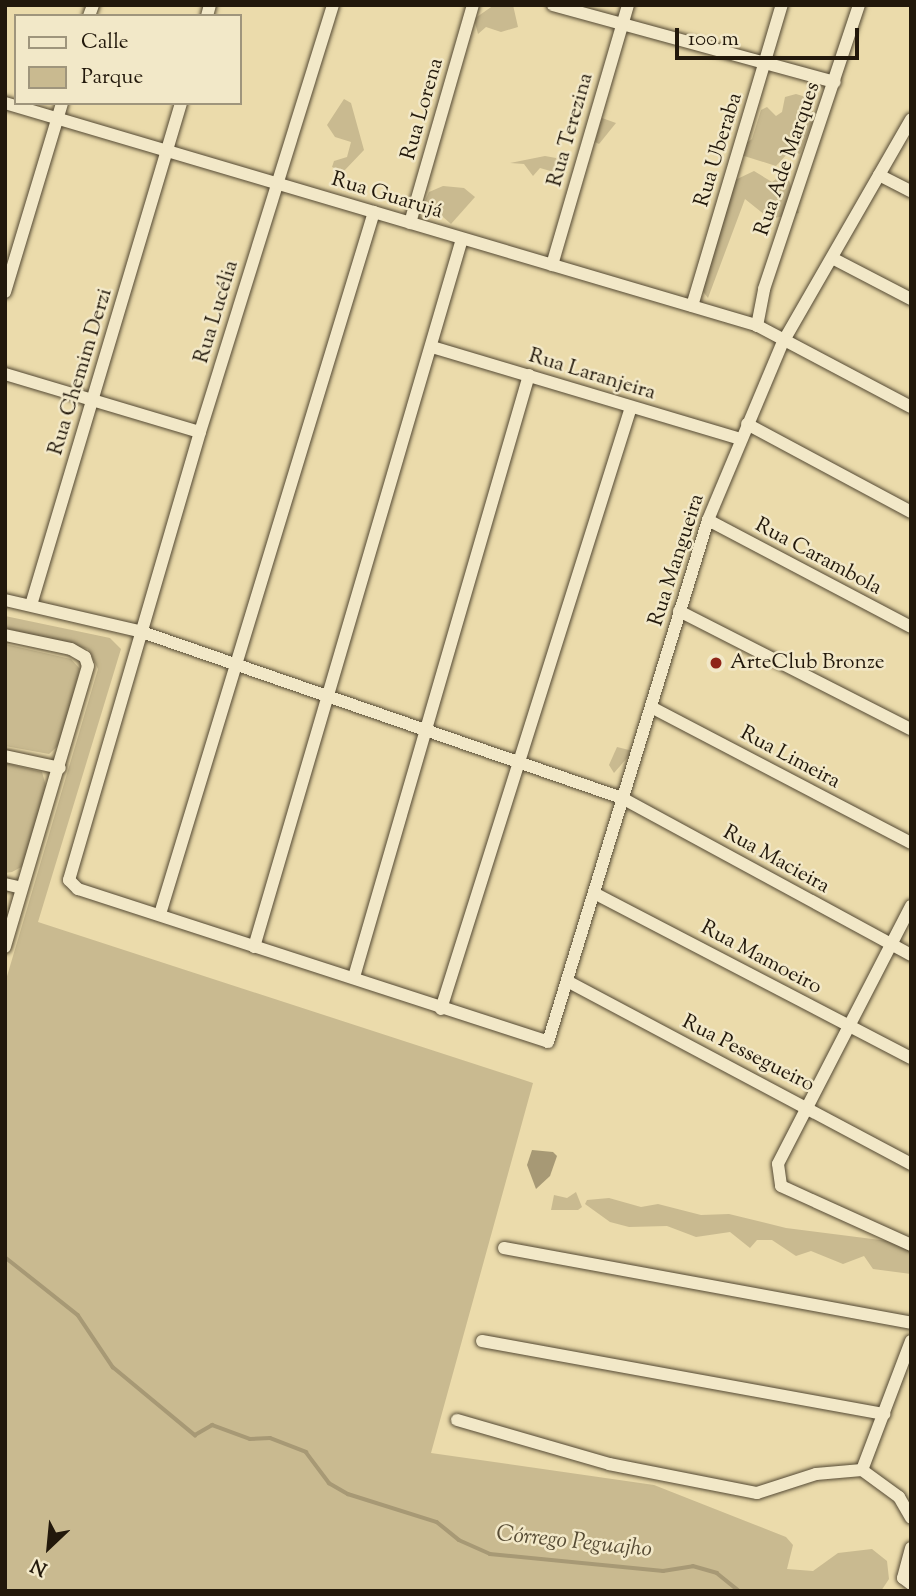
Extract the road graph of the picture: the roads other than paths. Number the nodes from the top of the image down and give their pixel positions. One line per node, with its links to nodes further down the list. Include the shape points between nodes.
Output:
1 (333, 5): 17 (street, Rua Lucélia)
2 (473, 5): 20 (street, Rua Lorena)
3 (553, 5): 7 (street)
4 (628, 5): 7 (street, Rua Terezina)
5 (782, 5): 8 (street, Rua Uberaba)
6 (859, 5): 9 (street, Rua Ade Marques)
7 (622, 24): 8 (street); 23 (street, Rua Terezina)
8 (766, 63): 9 (street); 26 (street, Rua Uberaba)
9 (835, 82): 27 (street, Rua Ade Marques, via 764,289)
10 (5, 103): 13 (street, Rua Guarujá)
11 (61, 105): 13 (street)
12 (180, 105): 15 (street, Rua Chemim Derzi)
13 (57, 118): 15 (street, Rua Guarujá); 24 (street)
14 (911, 119): 16 (street, Rua Mangueira)
15 (167, 151): 17 (street, Rua Guarujá); 32 (street, Rua Chemim Derzi)
16 (879, 175): 18 (street); 22 (street, Rua Mangueira)
17 (278, 183): 19 (street, Rua Guarujá); 36 (street, Rua Lucélia)
18 (911, 191)
19 (374, 212): 20 (street, Rua Guarujá); 46 (street)
20 (410, 223): 21 (street, Rua Guarujá)
21 (463, 239): 23 (street, Rua Guarujá); 29 (street)
22 (834, 259): 25 (street); 28 (street, Rua Mangueira)
23 (552, 265): 26 (street, Rua Guarujá)
24 (5, 292)
25 (911, 299)
26 (692, 306): 27 (street, Rua Guarujá)
27 (757, 326): 28 (street, Rua Guarujá)
28 (783, 342): 34 (street, Rua Guarujá); 35 (street, Rua Mangueira)
29 (432, 347): 31 (street, Rua Laranjeira); 47 (street)
30 (5, 374): 32 (street)
31 (529, 375): 33 (street, Rua Laranjeira); 50 (street)
32 (93, 400): 36 (street); 41 (street, Rua Chemim Derzi)
33 (631, 407): 37 (street, Rua Laranjeira); 52 (street)
34 (911, 407)
35 (747, 424): 37 (street, Rua Mangueira); 38 (street)
36 (200, 432): 44 (street, Rua Lucélia)
37 (741, 439): 39 (street, Rua Mangueira)
38 (911, 512)
39 (708, 520): 42 (street, Rua Mangueira); 43 (street, Rua Carambola)
40 (5, 600): 41 (street, Rua Macieira)
41 (31, 605): 44 (street, Rua Macieira)
42 (679, 611): 48 (street, Rua Mangueira); 49 (street)
43 (911, 627)
44 (142, 632): 46 (street, Rua Macieira); 60 (street, Rua Lucélia, via 69,880 78,889)
45 (5, 635): 53 (street, via 71,649 85,657 88,676)
46 (236, 664): 47 (street, Rua Macieira); 60 (street)
47 (330, 697): 50 (street, Rua Macieira); 63 (street)
48 (651, 707): 54 (street, Rua Mangueira); 55 (street, Rua Limeira)
49 (911, 729)
50 (425, 730): 52 (street, Rua Macieira); 65 (street)
51 (5, 756): 53 (street)
52 (518, 759): 54 (street, Rua Macieira); 67 (street)
53 (60, 768): 57 (street)
54 (622, 797): 58 (street, Rua Mangueira); 61 (street, Rua Macieira)
55 (911, 843)
56 (5, 884): 57 (street)
57 (22, 887): 62 (street)
58 (594, 892): 66 (street, Rua Mangueira); 68 (street, Rua Mamoeiro)
59 (911, 905): 61 (street)
60 (160, 914): 63 (street)
61 (891, 944): 64 (street, Rua Macieira); 68 (street)
62 (5, 947)
63 (254, 947): 65 (street)
64 (911, 955)
65 (354, 977): 67 (street)
66 (567, 981): 67 (street, Rua Mangueira, via 548,1042); 70 (street, Rua Pessegueiro)
67 (441, 1009)
68 (849, 1026): 69 (street, Rua Mamoeiro); 70 (street)
69 (911, 1058)
70 (807, 1106): 71 (street, Rua Pessegueiro); 72 (street, via 778,1164 781,1186)
71 (911, 1164)
72 (911, 1245)
73 (504, 1248): 74 (street)
74 (911, 1323)
75 (482, 1341): 77 (street)
76 (911, 1341): 77 (street)
77 (884, 1414): 79 (street)
78 (457, 1420): 79 (street, via 608,1464 757,1493 816,1474)
79 (862, 1470): 80 (street, via 898,1497)
80 (911, 1518)
81 (911, 1548): 82 (street)
82 (908, 1577)

